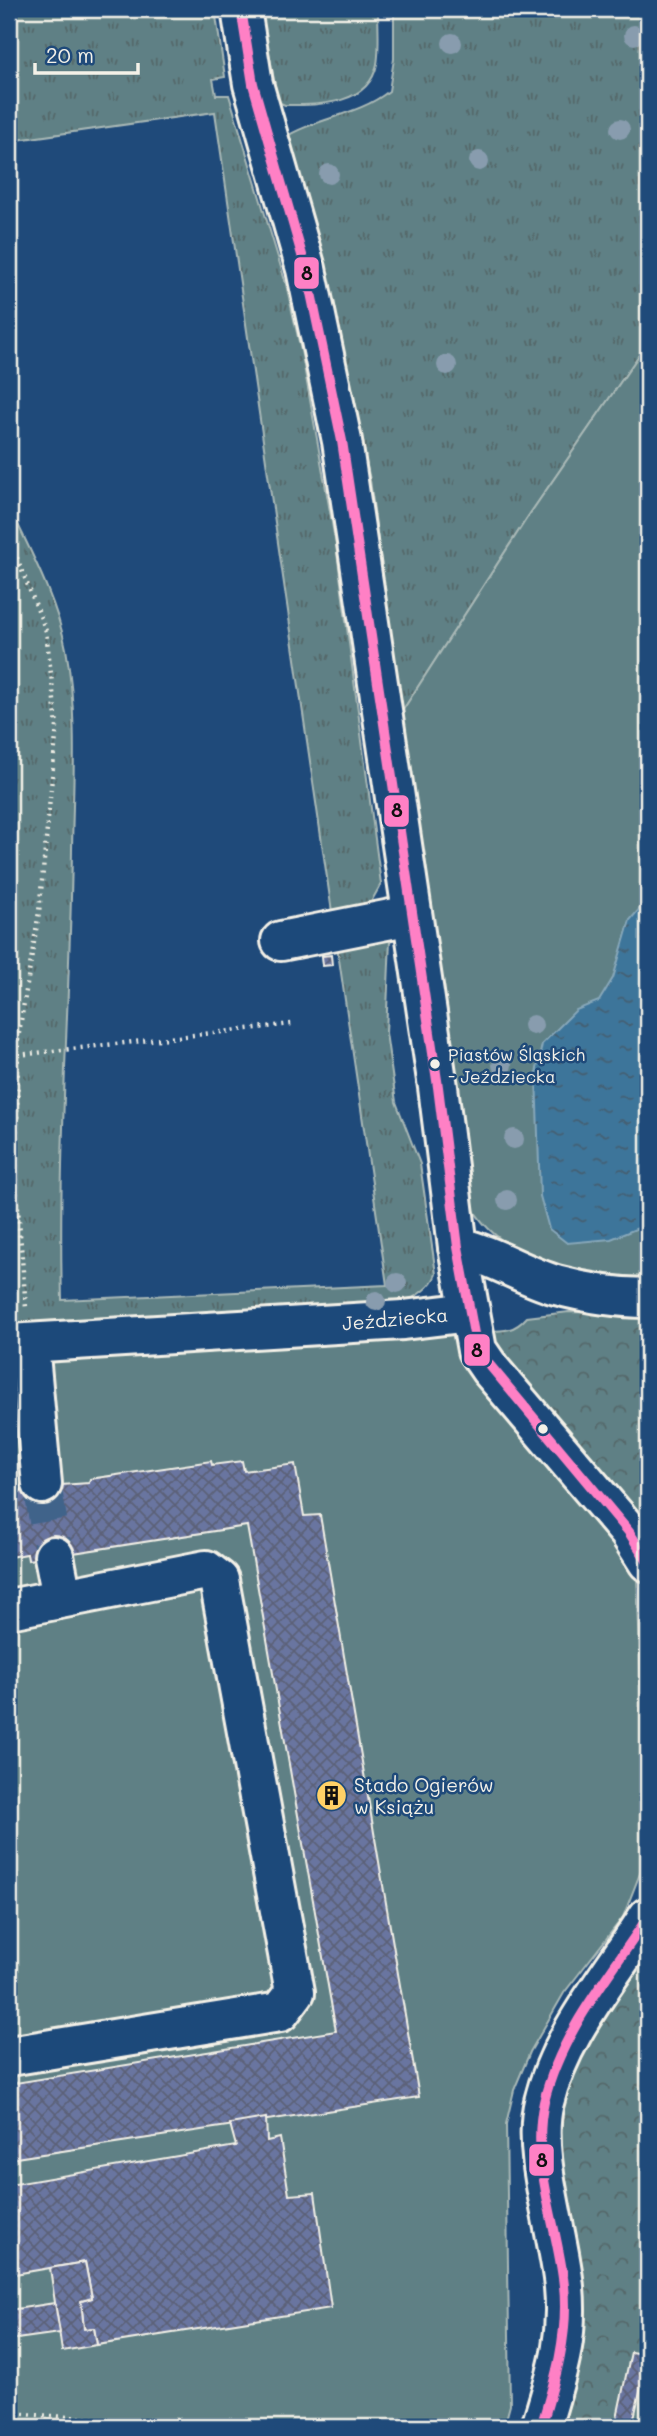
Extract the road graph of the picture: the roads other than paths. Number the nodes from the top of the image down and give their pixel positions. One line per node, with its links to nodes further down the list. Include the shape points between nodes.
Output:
1 (241, 9): 2 (street, via 253,84 306,269 339,428)
2 (411, 915): 3 (street); 4 (street)
3 (281, 940)
4 (458, 1247): 5 (street, via 484,1253 555,1284 617,1298); 6 (street)
5 (648, 1298)
6 (470, 1312): 7 (street, Jeździecka); 10 (street, Jeździecka, via 477,1350 490,1369 629,1532)
7 (19, 1344): 8 (street)
8 (42, 1484)
9 (54, 1556): 11 (street)
10 (648, 1562)
11 (62, 1597): 12 (street); 14 (street, via 206,1570 219,1580 295,1992 280,2012)
12 (9, 1609)
13 (648, 1917): 15 (street, via 579,2023 543,2103 541,2140 564,2287 564,2346)
14 (9, 2056)
15 (541, 2427)

